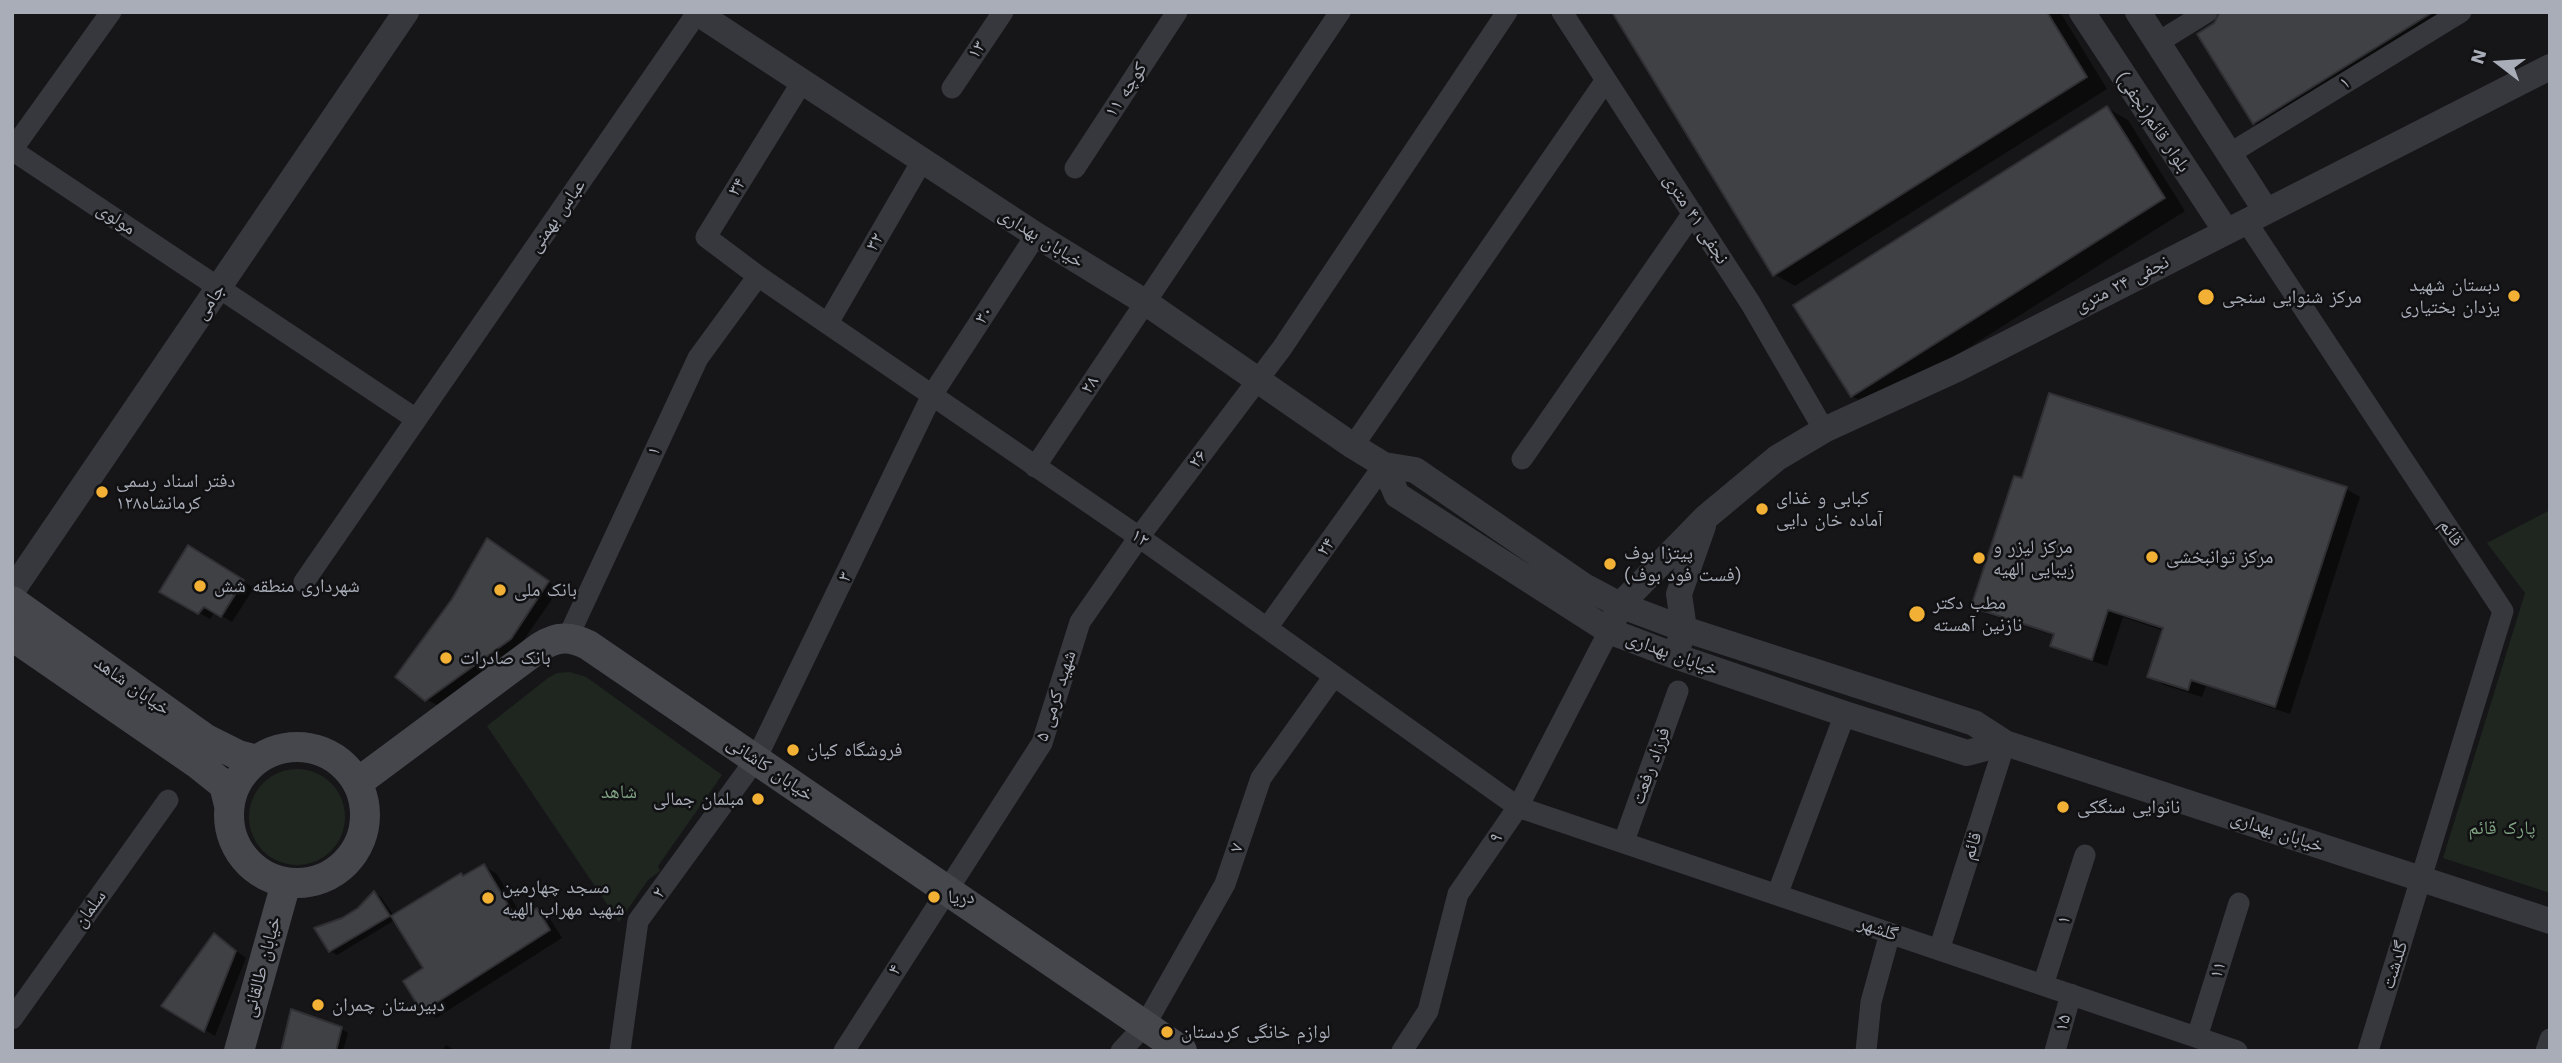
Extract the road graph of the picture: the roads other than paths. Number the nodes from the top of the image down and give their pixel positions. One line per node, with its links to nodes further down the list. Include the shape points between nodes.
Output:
1 (111, 12): 18 (street, مولوی)
2 (406, 12): 26 (street, جامی)
3 (1003, 12): 17 (street, ۱۳)
4 (1177, 12): 21 (street, کوچه ۱۱)
5 (1340, 12): 27 (street, ۲۸)
6 (1507, 12): 29 (street, ۲۶)
7 (1562, 12): 15 (street, نجفی ۴۱ متری)
8 (2082, 12): 23 (street, بلوار قائم(نجفی))
9 (2138, 12): 13 (street)
10 (2207, 12): 13 (street)
11 (2461, 12): 19 (street, ۱)
12 (697, 13): 16 (street, خیابان بهداری); 31 (street, عباس بهمنی)
13 (2157, 43): 19 (street)
14 (2550, 67): 23 (street, نجفی ۲۴ متری)
15 (1606, 80): 22 (street, نجفی ۴۱ متری); 33 (street)
16 (803, 82): 20 (street, خیابان بهداری); 25 (street, ۳۴, via 706,237)
17 (952, 88)
18 (12, 150): 26 (street, مولوی)
19 (2229, 154): 23 (street)
20 (922, 161): 24 (street, خیابان بهداری); 28 (street, ۳۲)
21 (1075, 168)
22 (1693, 213): 32 (street, نجفی ۴۱ متری); 34 (street)
23 (2246, 221): 32 (street, نجفی ۲۴ متری, via 1957,369); 61 (street, قائم, via 2503,611)
24 (1036, 235): 27 (street, خیابان بهداری); 30 (street, ۳۰)
25 (758, 276): 28 (street, ۱۲); 47 (street, ۱, via 698,358)
26 (219, 288): 31 (street); 40 (street, جامی)
27 (1145, 302): 29 (street, خیابان بهداری); 36 (street, ۲۸)
28 (828, 323): 30 (street, ۱۲)
29 (1257, 382): 33 (street, خیابان بهداری); 38 (street, ۲۶)
30 (932, 395): 36 (street, ۱۲); 54 (street, ۳)
31 (416, 419): 39 (street, عباس بهمنی)
32 (1824, 430): 37 (street, نجفی ۲۴ متری, via 1777,458)
33 (1353, 446): 35 (street, خیابان بهداری)
34 (1522, 459)
35 (1384, 465): 42 (street, خیابان بهداری, via 1415,470 1584,586); 43 (street, ۲۴); 45 (street, خیابان بهداری, via 1396,495)
36 (1035, 467): 38 (street, ۱۲)
37 (1705, 518): 42 (street, نجفی ۲۴ متری); 44 (street, via 1679,594)
38 (1139, 537): 43 (street, ۱۲); 63 (street, ۵ شهید کرمی, via 1080,622 1042,743)
39 (304, 582)
40 (12, 591)
41 (12, 601): 53 (main road, خیابان شاهد, via 206,739)
42 (1620, 605): 44 (street, خیابان بهداری); 45 (street)
43 (1267, 628): 49 (street, ۱۲)
44 (1684, 629): 48 (street); 52 (street, خیابان بهداری, via 1974,723)
45 (1609, 631): 48 (street, خیابان بهداری); 58 (street, ۹)
46 (12, 636): 57 (main road, خیابان شاهد, via 199,765 224,785)
47 (568, 637): 54 (main road, خیابان کاشانی, via 588,645); 55 (main road, via 549,641 531,653)
48 (1675, 656): 51 (street, خیابان بهداری)
49 (1335, 676): 58 (street, ۱۲); 72 (street, ۷, via 1261,778 1225,884)
50 (1678, 691): 59 (street, فرزاد رفعت)
51 (1845, 714): 52 (street, خیابان بهداری, via 1967,753); 64 (street)
52 (2005, 743): 61 (street, خیابان بهداری); 68 (street, قائم)
53 (257, 760): 55 (main road, via 287,748 312,749 335,759); 57 (main road, via 234,788)
54 (756, 760): 63 (main road, خیابان کاشانی); 76 (street, ۲, via 638,922)
55 (357, 783): 62 (main road, via 364,816 356,848 334,873 318,880)
56 (168, 800): 71 (street, سلمان)
57 (229, 805): 62 (main road, via 231,831 241,856 261,873)
58 (1518, 807): 59 (street, گلشهر); 80 (street, ۹, via 1458,894 1428,1012)
59 (1625, 841): 64 (street, گلشهر)
60 (2085, 855): 69 (street, ۱)
61 (2421, 879): 66 (street, خیابان بهداری); 84 (street, گلدشت)
62 (286, 883): 75 (main road, خیابان طالقانی)
63 (946, 889): 72 (main road, خیابان کاشانی); 77 (street, ۴)
64 (1777, 895): 67 (street, گلشهر)
65 (2239, 903): 73 (street, ۱۱)
66 (2550, 921)
67 (1890, 933): 68 (street, گلشهر); 81 (street, via 1871,1002)
68 (1939, 950): 69 (street, گلشهر)
69 (2043, 985): 70 (street, گلشهر)
70 (2071, 994): 73 (street, گلشهر); 82 (street, ۱۵)
71 (12, 1019)
72 (1145, 1025): 78 (street, ۷); 79 (main road, خیابان کاشانی)
73 (2197, 1037): 83 (street, گلشهر)
74 (2550, 1039): 85 (street)
75 (239, 1051)
76 (620, 1051)
77 (844, 1051)
78 (1121, 1051)
79 (1182, 1051)
80 (1402, 1051)
81 (1866, 1051)
82 (2055, 1051)
83 (2237, 1051)
84 (2368, 1051)
85 (2546, 1051)

